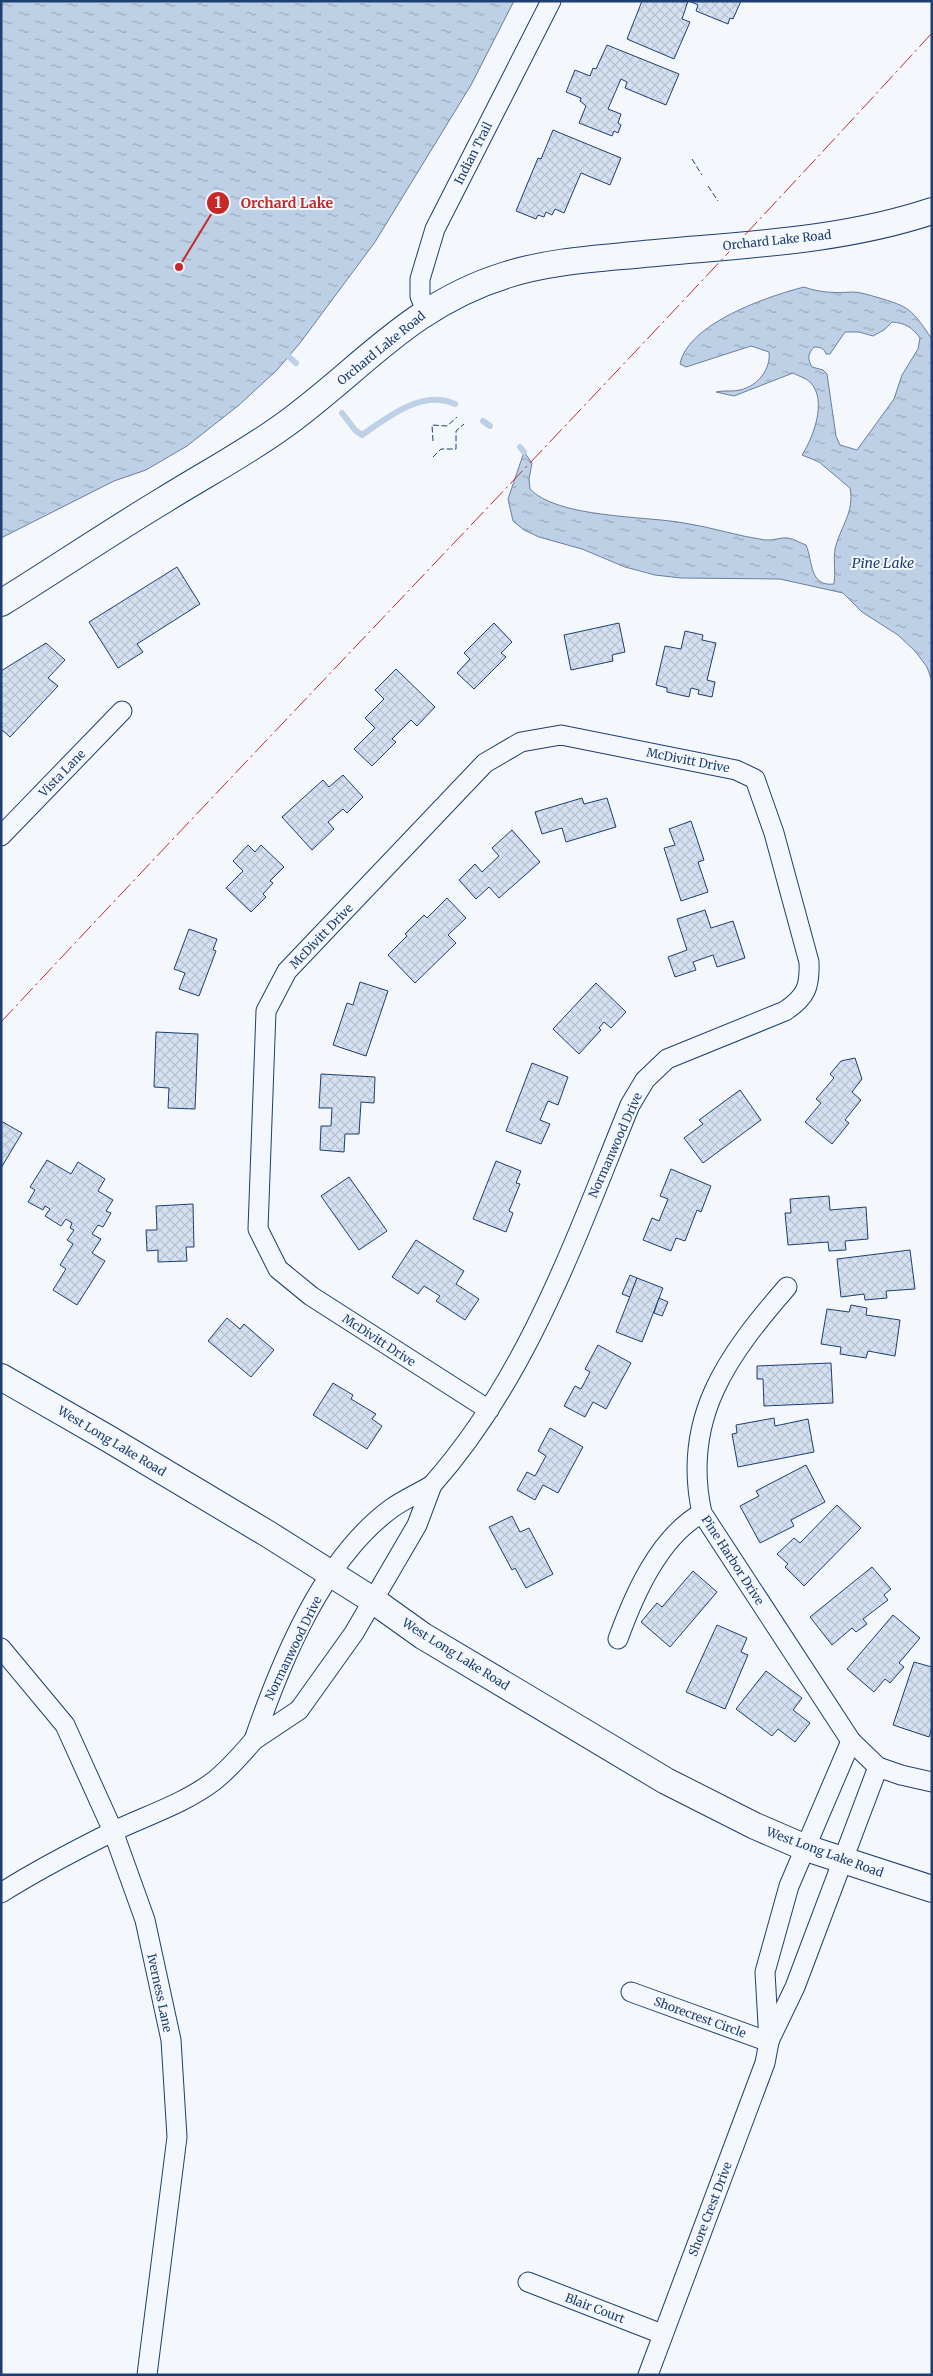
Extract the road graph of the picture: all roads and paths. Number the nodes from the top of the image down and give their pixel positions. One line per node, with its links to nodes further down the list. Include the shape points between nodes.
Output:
1 (551, 1): 3 (street, Indian Trail, via 435,229 420,279 420,296)
2 (932, 211): 3 (main road, Orchard Lake Road, via 898,223 832,235 539,266 480,284)
3 (426, 311): 4 (main road, Orchard Lake Road, via 280,428)
4 (1, 603)
5 (122, 711): 7 (street, Vista Lane)
6 (755, 779): 10 (street, Normanwood Drive, via 809,962 810,982 799,1002 785,1011 667,1059 645,1080 630,1105 548,1306); 10 (street, McDivitt Drive, via 736,770 561,735 521,742 485,763 287,971 266,1011 258,1229 278,1269 310,1296)
7 (1, 836)
8 (787, 1287): 12 (street, Pine Harbor Drive, via 749,1331 722,1371 700,1429 696,1486)
9 (1, 1377): 13 (main road, West Long Lake Road)
10 (489, 1410): 11 (street, Normanwood Drive)
11 (432, 1485): 13 (street, Normanwood Drive, via 392,1508 351,1547); 14 (street, Normanwood Drive, via 417,1525)
12 (702, 1513): 15 (street, via 687,1522 655,1560 632,1601); 18 (street, Pine Harbor Drive)
13 (332, 1575): 14 (main road, West Long Lake Road); 17 (street, Normanwood Drive, via 311,1606 271,1689)
14 (374, 1601): 17 (street, Normanwood Drive, via 299,1710); 22 (main road, West Long Lake Road, via 423,1636 666,1781)
15 (618, 1639)
16 (1, 1648): 21 (street, Iverness Lane, via 65,1725)
17 (254, 1740): 21 (street, Normanwood Drive, via 213,1782 168,1807)
18 (851, 1741): 19 (street, Pine Harbor Drive); 22 (street, Shore Crest Drive)
19 (878, 1767): 20 (street, Pine Harbor Drive, via 901,1776); 23 (street, Shore Crest Drive)
20 (932, 1782)
21 (113, 1831): 25 (street, Normanwood Drive, via 37,1870); 30 (street, Iverness Lane, via 144,1920 171,2040 177,2137)
22 (806, 1848): 23 (main road, West Long Lake Road); 27 (street, Shore Crest Drive, via 789,1886 765,1972)
23 (844, 1861): 24 (main road, West Long Lake Road); 27 (street, Shore Crest Drive, via 795,1987)
24 (932, 1889)
25 (1, 1893)
26 (631, 1992): 27 (street, Shorecrest Circle)
27 (769, 2042): 29 (street, Shore Crest Drive, via 765,2063)
28 (528, 2282): 29 (street, Blair Court)
29 (662, 2334): 31 (street, Shore Crest Drive)
30 (147, 2375)
31 (648, 2375)

